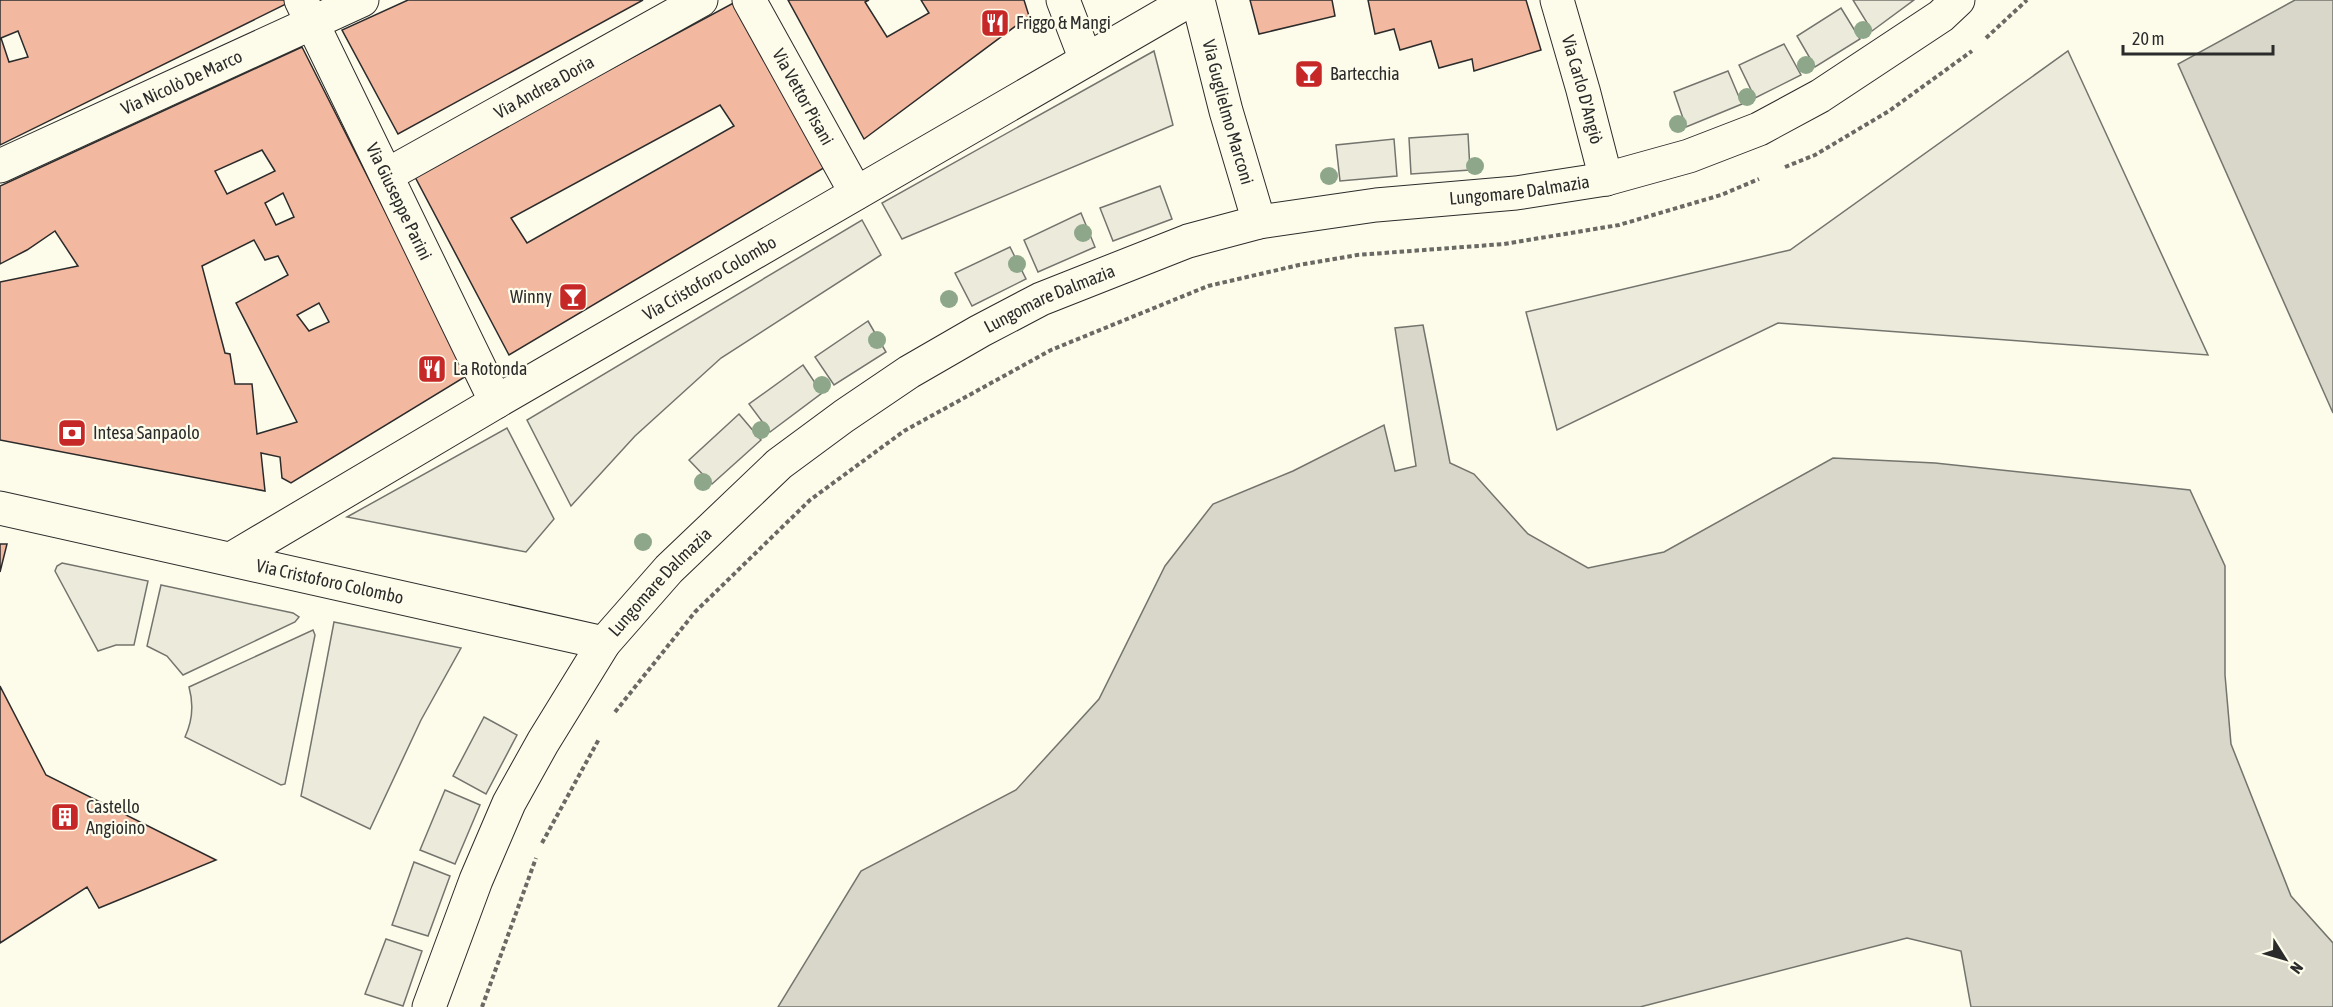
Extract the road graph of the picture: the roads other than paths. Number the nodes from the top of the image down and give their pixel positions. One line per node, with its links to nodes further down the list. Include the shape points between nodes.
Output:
1 (362, 0): 9 (street, Via Nicolò De Marco)
2 (701, 0): 12 (street, Via Andrea Doria)
3 (748, 0): 14 (street, Via Vettor Pisani)
4 (1063, 0): 10 (street)
5 (1190, 0): 10 (street, Via Cristoforo Colombo)
6 (1198, 0): 15 (street, Via Guglielmo Marconi)
7 (1557, 0): 13 (street, Via Carlo D'Angiò)
8 (1958, 0): 13 (street, Lungomare Dalmazia, via 1879,58 1759,129 1689,156)
9 (307, 12): 11 (street, Via Nicolò De Marco); 12 (street, Via Giuseppe Parini)
10 (1086, 60): 14 (street, Via Cristoforo Colombo)
11 (0, 166)
12 (387, 175): 16 (street, Via Giuseppe Parini)
13 (1606, 179): 15 (street, Lungomare Dalmazia, via 1516,194 1376,205)
14 (856, 193): 16 (street, Via Cristoforo Colombo)
15 (1259, 222): 19 (street, Lungomare Dalmazia, via 1188,241 1041,300 909,372 779,464 669,569)
16 (496, 402): 18 (street, Via Cristoforo Colombo)
17 (0, 508): 18 (street, Via Cristoforo Colombo)
18 (231, 559): 19 (street, Via Cristoforo Colombo)
19 (604, 643): 20 (street, Lungomare Dalmazia, via 509,803)
20 (429, 1007)

